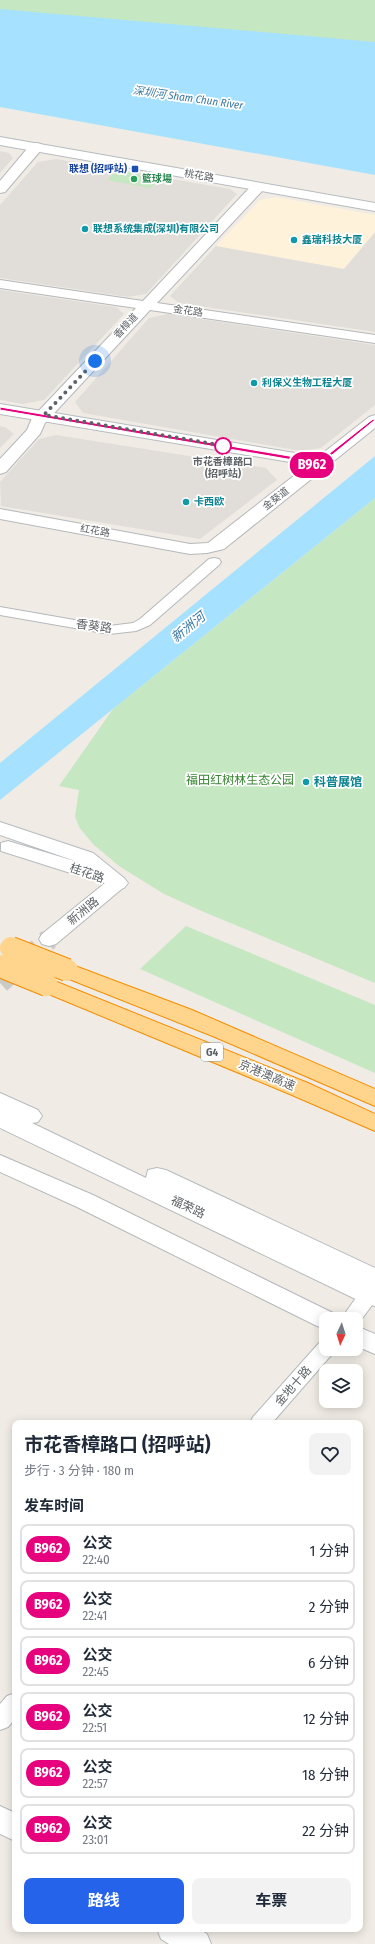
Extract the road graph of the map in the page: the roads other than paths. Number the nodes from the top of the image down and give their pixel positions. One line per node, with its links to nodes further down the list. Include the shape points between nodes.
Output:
1 (0, 141): 2 (main road, 桃花路)
2 (36, 147): 3 (main road, 桃花路); 4 (street)
3 (258, 187): 5 (main road, 桃花路); 7 (street, 香樟道)
4 (0, 189)
5 (375, 207)
6 (0, 284): 7 (street, 金花路)
7 (146, 305): 8 (street, 金花路); 11 (street, 香樟道)
8 (375, 339)
9 (0, 409): 11 (main road)
10 (0, 416): 11 (main road)
11 (41, 418): 13 (main road, via 292,465); 14 (street, 香樟道, via 34,431)
12 (375, 420): 13 (street, 金葵道)
13 (316, 467): 16 (street, 金葵道, via 218,545 202,550)
14 (0, 469)
15 (0, 514): 16 (street, 红花路)
16 (190, 549)
17 (214, 562): 18 (street, 香葵路, via 136,627 109,630)
18 (0, 611)
19 (0, 828): 20 (main road, 桂花路)
20 (22, 845): 21 (main road, 桂花路)
21 (117, 883): 22 (street, 新洲路)
22 (49, 939)
23 (6, 946): 25 (highway, 京港澳高速 / G4, bridge, via 276,1053)
24 (0, 966): 28 (highway, 京港澳高速 / G4, bridge, via 293,1086)
25 (375, 1098)
26 (0, 1101): 30 (main road, 福荣路)
27 (0, 1118): 30 (main road, 福荣路)
28 (375, 1123)
29 (0, 1163): 32 (street, via 85,1201)
30 (374, 1289): 31 (street)
31 (356, 1312)
32 (319, 1317)
33 (363, 1339): 34 (street)
34 (375, 1345)
35 (319, 1356): 36 (street, 金地十路)
36 (263, 1420)
37 (12, 1706): 38 (street)
38 (0, 1720)
39 (0, 1819): 40 (street)
40 (12, 1826)
41 (177, 1932): 42 (street)
42 (196, 1944)

